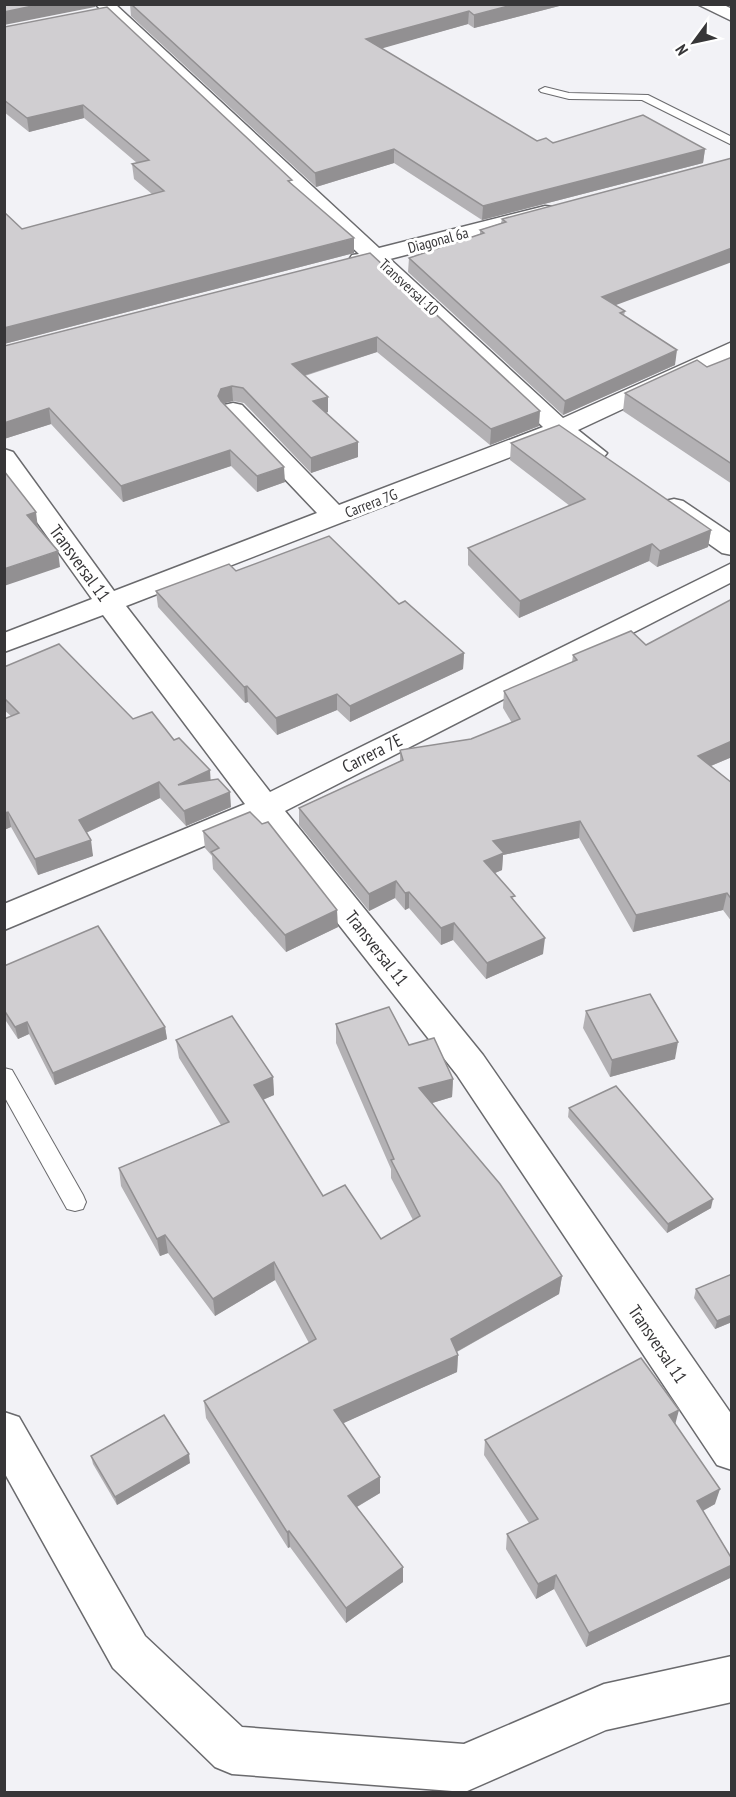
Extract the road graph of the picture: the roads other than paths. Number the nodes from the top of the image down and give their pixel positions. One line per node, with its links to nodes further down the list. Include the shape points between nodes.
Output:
1 (706, 4): 3 (street)
2 (110, 10): 7 (street, Transversal 10)
3 (732, 16)
4 (545, 90): 5 (lane, via 569,96 644,98)
5 (732, 142)
6 (571, 205): 7 (street, Diagonal 6a)
7 (376, 256): 8 (street, Diagonal 6a); 11 (street, Transversal 10)
8 (342, 265)
9 (732, 349): 11 (street, Carrera 7G)
10 (233, 410): 15 (street)
11 (560, 429): 13 (street, Transversal 10); 15 (street, Carrera 7G)
12 (4, 457): 18 (street, Transversal 11)
13 (608, 462)
14 (655, 495): 16 (street)
15 (336, 516): 18 (street, Carrera 7G)
16 (732, 547)
17 (732, 571): 20 (street, Carrera 7E)
18 (110, 605): 19 (street, Carrera 7G); 20 (street, Transversal 11)
19 (4, 643)
20 (265, 808): 21 (street, Carrera 7E); 25 (street, Transversal 11, via 470,1065)
21 (4, 918)
22 (4, 1076): 23 (lane)
23 (75, 1202)
24 (4, 1431): 26 (street, via 129,1652 232,1750 465,1768 604,1707)
25 (732, 1451)
26 (732, 1679)

